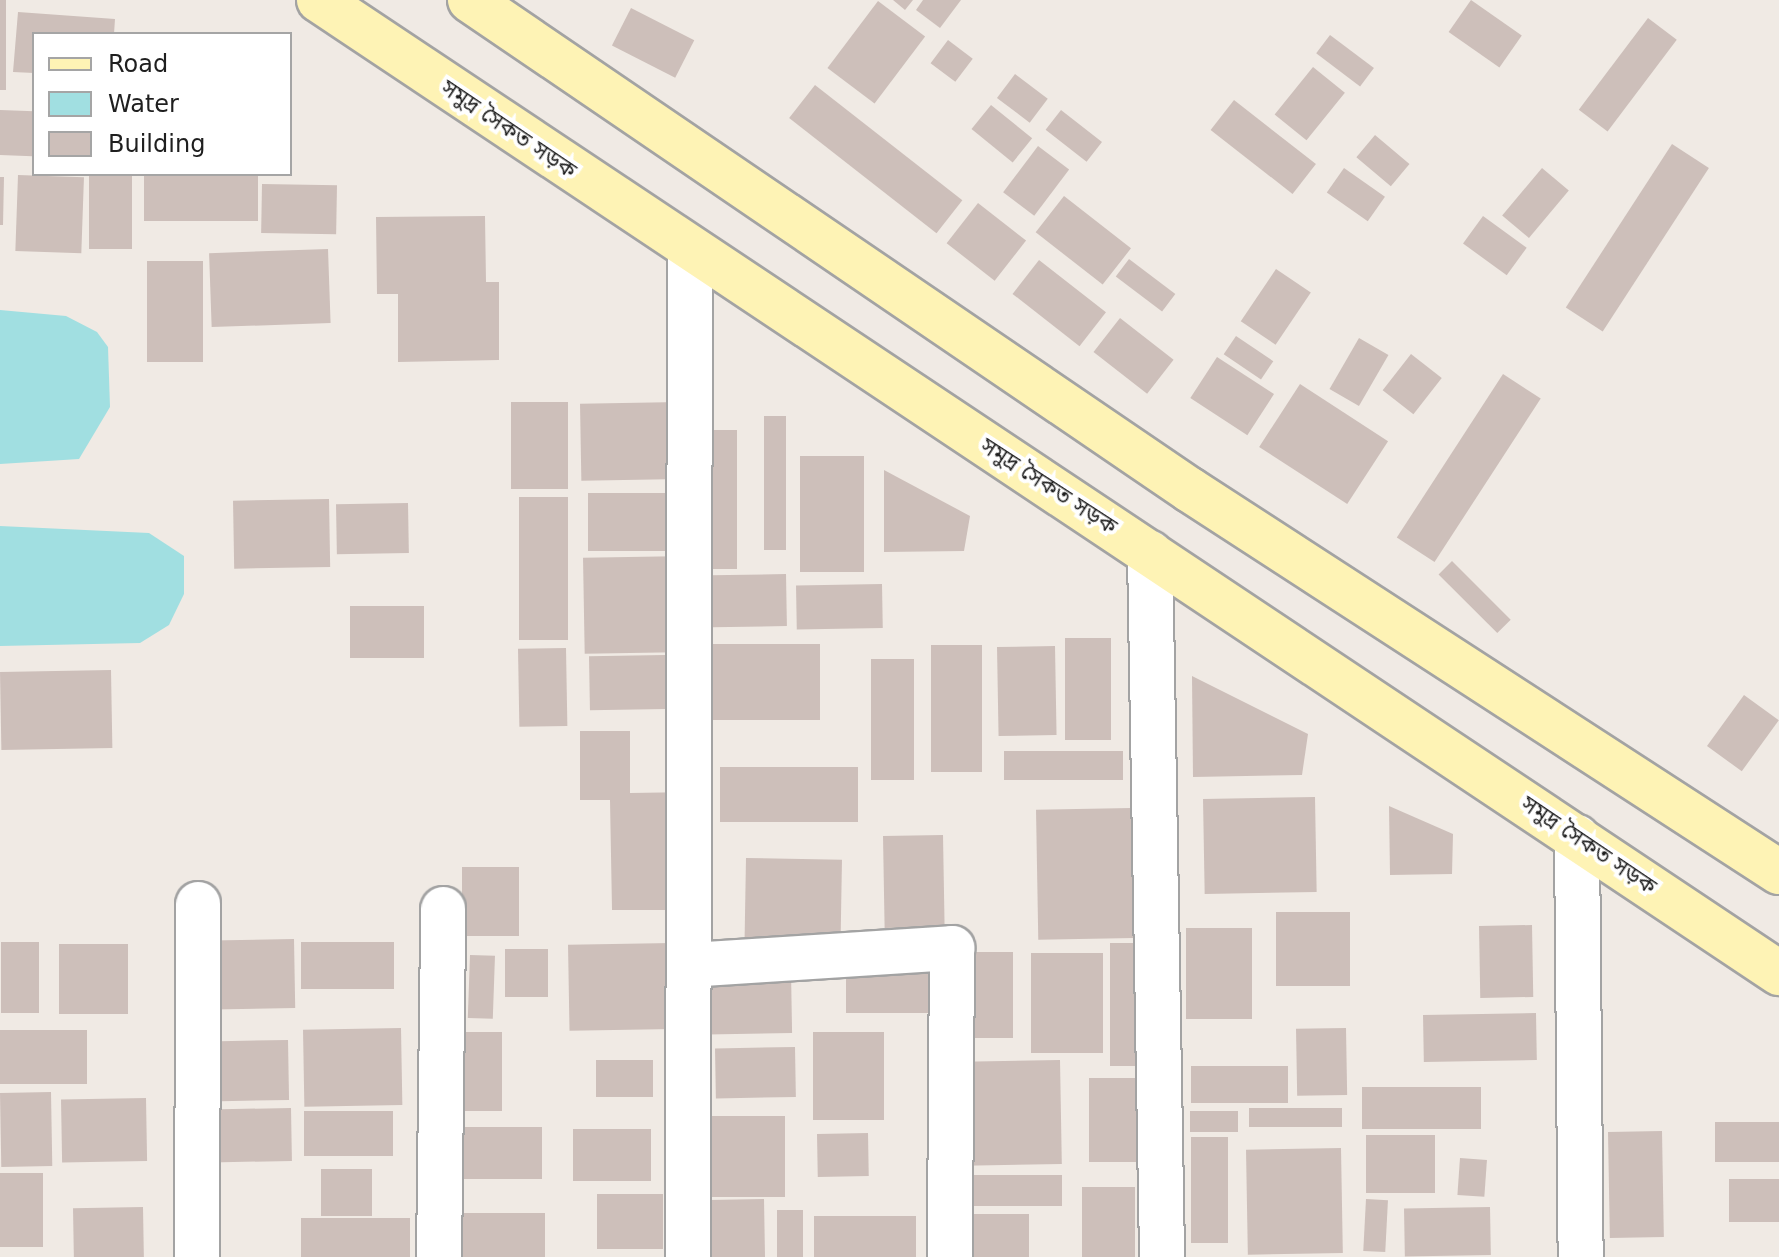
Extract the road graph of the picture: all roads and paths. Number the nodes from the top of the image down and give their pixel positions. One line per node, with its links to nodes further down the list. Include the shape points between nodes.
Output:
1 (319, 0): 3 (main road, সমুদ্র সৈকত সড়ক)
2 (470, 0): 6 (main road, via 1190,490)
3 (690, 251): 4 (main road, সমুদ্র সৈকত সড়ক); 9 (street)
4 (1150, 553): 5 (main road, সমুদ্র সৈকত সড়ক); 15 (street)
5 (1577, 837): 10 (main road, সমুদ্র সৈকত সড়ক); 16 (street)
6 (1779, 872)
7 (198, 904): 11 (street)
8 (443, 909): 12 (street)
9 (690, 965): 13 (street); 14 (street, via 952,948)
10 (1779, 973)
11 (197, 1257)
12 (439, 1257)
13 (688, 1257)
14 (950, 1257)
15 (1162, 1257)
16 (1581, 1257)

